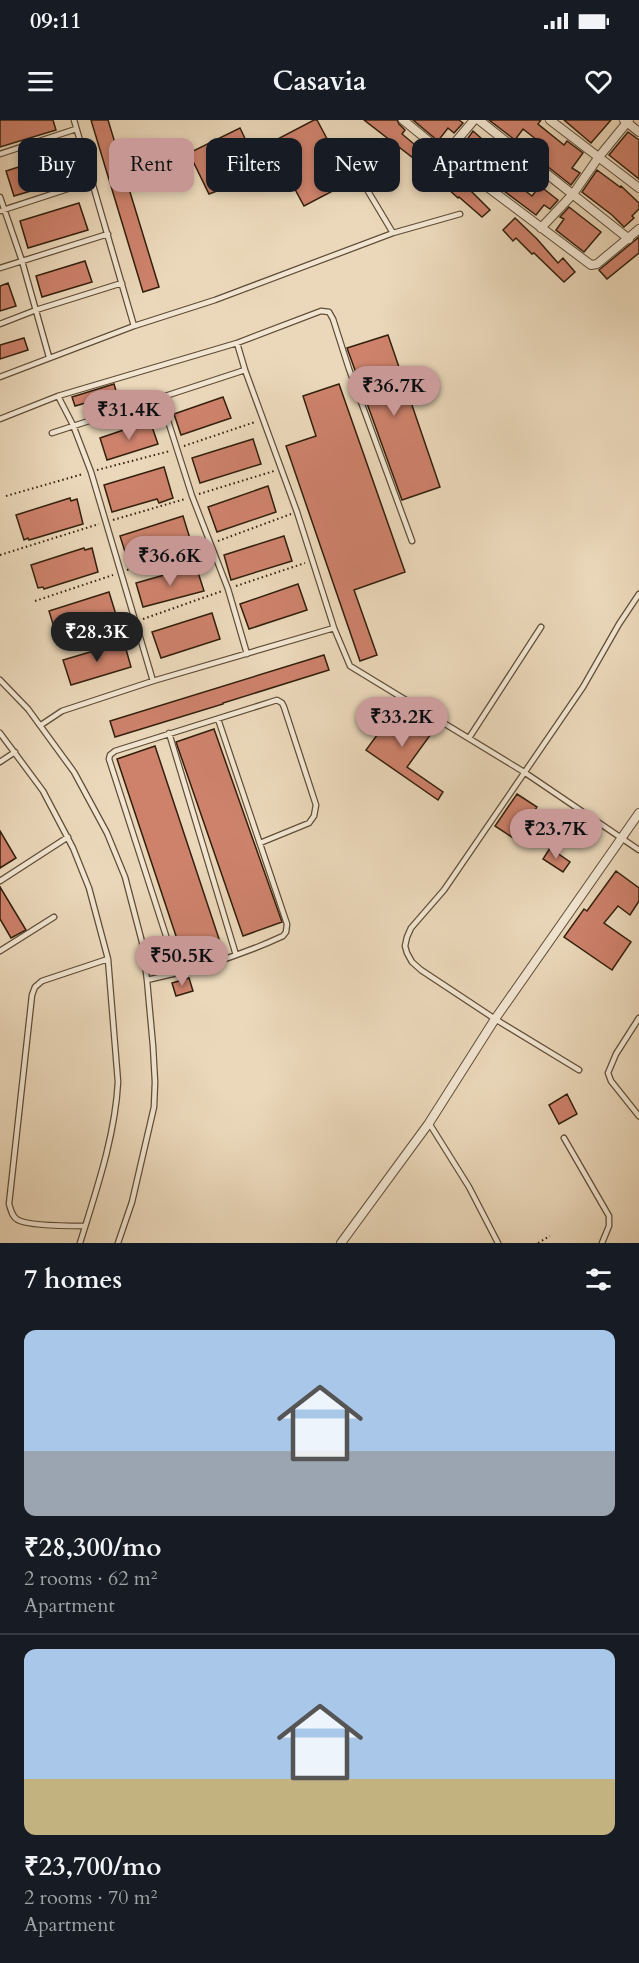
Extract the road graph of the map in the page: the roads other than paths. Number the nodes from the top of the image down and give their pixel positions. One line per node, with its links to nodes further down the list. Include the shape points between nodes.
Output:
1 (74, 120): 7 (lane)
2 (403, 120): 10 (street)
3 (474, 120): 11 (street)
4 (479, 120): 19 (street)
5 (550, 120): 13 (street)
6 (626, 121): 8 (street); 13 (street)
7 (76, 129): 9 (lane); 12 (lane)
8 (639, 132)
9 (79, 138)
10 (426, 138)
11 (459, 138)
12 (0, 154)
13 (598, 158): 14 (street); 19 (street)
14 (639, 188)
15 (59, 192): 21 (lane)
16 (95, 192): 26 (lane)
17 (368, 192): 25 (lane)
18 (495, 192): 23 (street)
19 (573, 194): 23 (street); 27 (street)
20 (0, 197): 21 (lane)
21 (2, 211): 28 (lane)
22 (460, 214): 25 (lane)
23 (542, 228): 27 (street, via 591,265)
24 (639, 229): 27 (street)
25 (393, 233): 33 (lane)
26 (108, 234): 28 (lane); 30 (lane)
27 (629, 239)
28 (22, 261): 29 (lane); 31 (lane)
29 (0, 268)
30 (122, 283): 31 (lane); 33 (lane)
31 (36, 310): 32 (lane); 35 (lane)
32 (0, 324)
33 (134, 326): 35 (lane)
34 (237, 343): 36 (lane); 38 (lane); 43 (lane, via 321,311 332,314)
35 (50, 357): 37 (lane)
36 (245, 370): 39 (lane); 46 (lane, via 282,468)
37 (0, 377)
38 (58, 396): 40 (lane); 41 (lane)
39 (161, 399): 41 (lane); 47 (lane)
40 (0, 419)
41 (73, 425): 42 (lane); 49 (lane, via 91,472)
42 (52, 433)
43 (412, 541)
44 (639, 594): 57 (lane, via 583,687)
45 (541, 627): 54 (lane)
46 (334, 628): 47 (lane); 54 (lane, via 350,666)
47 (247, 654): 49 (lane)
48 (0, 680): 51 (lane)
49 (153, 681): 51 (lane, via 62,711)
50 (219, 719): 53 (lane); 61 (lane); 61 (lane, via 273,700 284,707 316,805 309,823)
51 (41, 725): 69 (lane, via 75,772 107,832 134,911)
52 (0, 733): 55 (lane)
53 (169, 733): 66 (lane); 68 (lane, via 115,751 109,759)
54 (469, 738): 57 (lane)
55 (15, 752): 56 (lane); 59 (lane, via 43,791)
56 (0, 762)
57 (524, 772): 60 (lane); 71 (lane, via 444,890 411,928 405,946 412,962)
58 (639, 813): 60 (street)
59 (68, 837): 63 (lane); 67 (lane, via 89,888)
60 (622, 838): 62 (lane); 71 (street)
61 (260, 843): 66 (lane, via 287,928 283,936)
62 (639, 850)
63 (0, 881)
64 (54, 917): 65 (lane)
65 (0, 951)
66 (236, 955): 68 (lane)
67 (108, 959): 76 (lane, via 117,1102 105,1161); 76 (lane, via 42,981 35,987 9,1204 18,1220)
68 (177, 974): 69 (lane)
69 (147, 980): 78 (lane, via 154,1107 132,1202)
70 (639, 1018): 73 (lane, via 608,1073)
71 (495, 1019): 72 (lane); 74 (street)
72 (579, 1070)
73 (639, 1116)
74 (429, 1123): 79 (street); 80 (lane, via 470,1187)
75 (564, 1138): 81 (lane, via 609,1216)
76 (85, 1227): 77 (lane)
77 (80, 1243)
78 (118, 1243)
79 (341, 1243)
80 (498, 1243)
81 (602, 1243)

